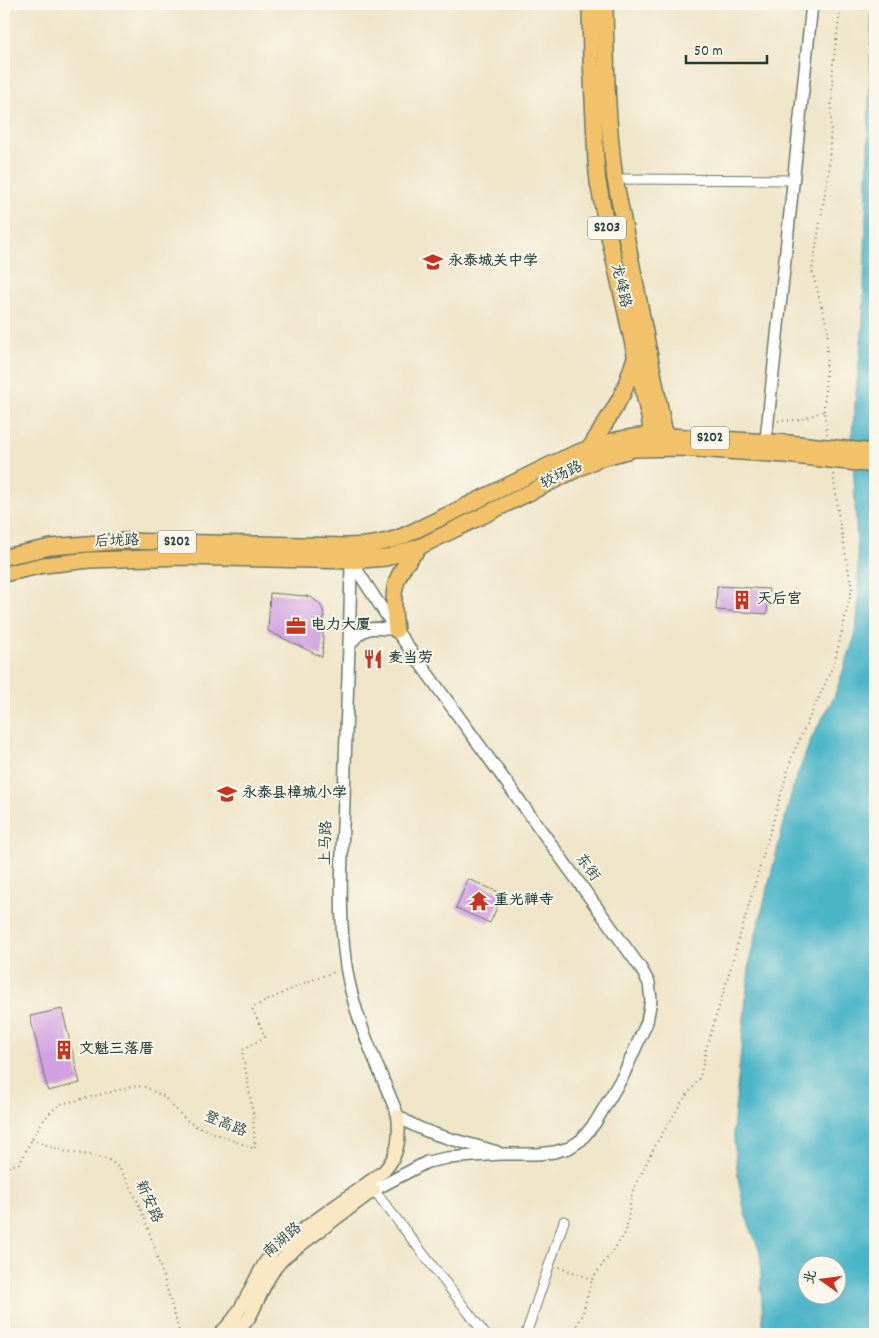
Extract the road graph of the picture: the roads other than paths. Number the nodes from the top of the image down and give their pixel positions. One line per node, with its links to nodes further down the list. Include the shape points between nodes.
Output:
1 (590, 4): 6 (main road, 龙峰路 / S203, via 598,182)
2 (605, 4): 4 (main road, 龙峰路 / S203, via 609,127)
3 (812, 4): 5 (street)
4 (615, 179): 5 (street); 7 (main road, 龙峰路 / S203)
5 (793, 180): 9 (street)
6 (635, 356): 7 (main road, 龙峰路 / S203); 8 (main road, via 622,393)
7 (660, 442): 8 (main road, 较场路 / S202, via 632,436); 9 (main road, 较场路 / S202); 13 (main road, 较场路 / S202, via 598,459)
8 (591, 446): 14 (main road, 较场路 / S202, via 403,536)
9 (765, 447): 10 (main road, 较场路 / S202)
10 (787, 449): 11 (main road, S202, bridge); 12 (main road, S202, bridge)
11 (875, 452)
12 (875, 465)
13 (420, 546): 14 (main road, 较场路 / S202, via 386,558); 17 (main road, via 396,582)
14 (351, 554): 15 (main road, 后垅路 / S202, via 123,541 51,547); 16 (main road, 后垅路 / S202, via 90,560); 17 (street, 东街); 18 (street, 上马路)
15 (4, 558)
16 (4, 574)
17 (396, 630): 18 (street, via 380,628 360,632); 20 (street, 东街, via 649,983 651,1000 647,1022 638,1043 608,1102 581,1140 554,1152)
18 (349, 649): 19 (street, 上马路, via 342,937 351,992)
19 (398, 1116): 20 (street, via 426,1132); 23 (main road, via 398,1145 389,1165 274,1250 259,1271 239,1312)
20 (502, 1154): 21 (street, via 427,1162)
21 (374, 1190): 24 (main road, 南湖路, via 277,1264 249,1317); 25 (street)
22 (564, 1221): 26 (street)
23 (219, 1334)
24 (235, 1334)
25 (485, 1334)
26 (526, 1334)

